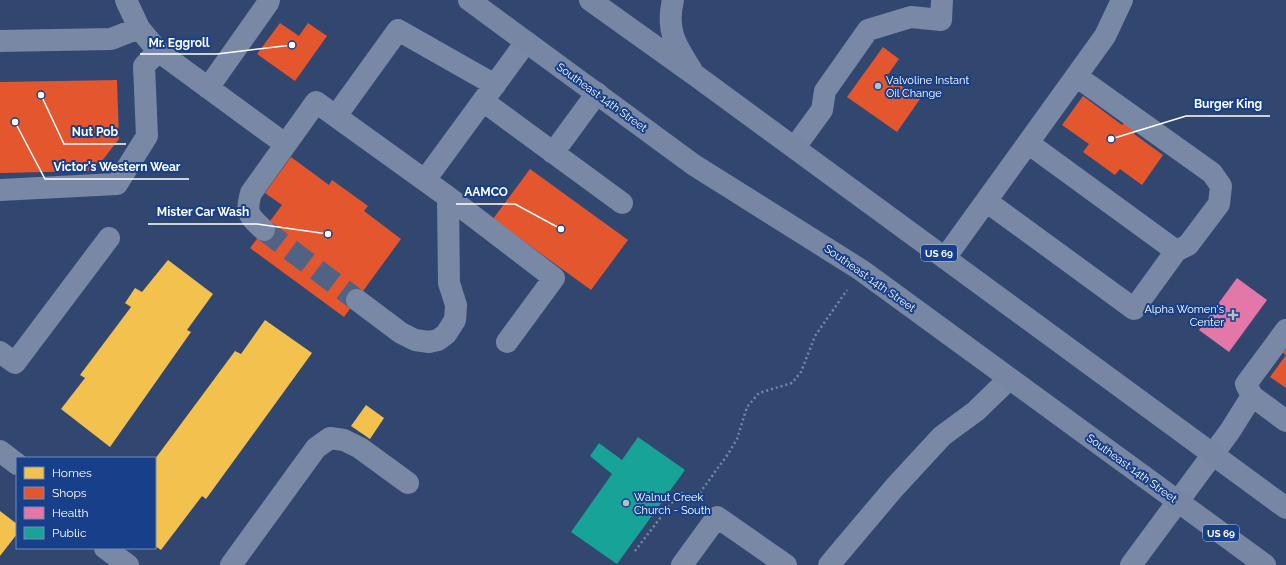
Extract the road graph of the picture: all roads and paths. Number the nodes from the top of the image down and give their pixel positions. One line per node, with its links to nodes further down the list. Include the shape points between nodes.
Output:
1 (126, 0): 8 (street)
2 (269, 0): 14 (street)
3 (469, 0): 10 (main road, Southeast 14th Street / US 69)
4 (590, 0): 12 (main road, US 69)
5 (673, 0): 12 (main road, via 670,14 672,32 680,52)
6 (942, 0): 20 (street, via 941,20 911,17 868,30 825,91 822,110)
7 (1122, 0): 13 (street, via 1105,36)
8 (139, 28): 9 (street, via 111,39); 11 (street)
9 (0, 42)
10 (526, 42): 15 (street); 16 (main road, Southeast 14th Street / US 69)
11 (158, 51): 14 (street); 23 (street, via 144,66 147,136 117,184)
12 (695, 75): 20 (main road, US 69)
13 (1076, 76): 18 (street); 29 (street, via 1212,173 1221,186 1219,204 1188,245)
14 (208, 88): 19 (street)
15 (489, 93): 17 (street, via 398,30); 21 (street); 22 (street)
16 (597, 94): 21 (street); 31 (main road, Southeast 14th Street / US 69, via 694,164)
17 (336, 116): 19 (street, via 316,102); 22 (street)
18 (1028, 143): 24 (street); 29 (street)
19 (285, 144): 27 (street, via 251,193 248,202 248,214)
20 (795, 147): 30 (main road, US 69)
21 (553, 153): 26 (street)
22 (425, 180): 25 (street)
23 (0, 190)
24 (986, 201): 29 (street, via 1134,309); 30 (street)
25 (448, 202): 32 (street, via 449,284 456,305 455,320 446,334 438,340 429,342 414,340); 34 (street, via 554,278)
26 (622, 203)
27 (264, 230)
28 (109, 238): 35 (street, via 15,363)
29 (1176, 251)
30 (945, 258): 40 (main road, US 69)
31 (861, 270): 36 (main road, Southeast 14th Street / US 69); 43 (path, via 815,336 801,372 792,383 759,393 747,407 737,439)
32 (357, 300)
33 (1286, 330): 37 (street, via 1246,384)
34 (507, 342)
35 (0, 352)
36 (1010, 379): 44 (main road, Southeast 14th Street / US 69); 53 (street, via 976,411 942,436)
37 (1252, 396): 38 (street); 40 (street)
38 (1286, 421)
39 (0, 451): 41 (street)
40 (1212, 455): 44 (street); 45 (main road, US 69)
41 (16, 463)
42 (408, 483): 51 (street, via 360,448 344,440 330,438 316,448)
43 (694, 501): 46 (path); 48 (path, via 680,492)
44 (1177, 501): 54 (street); 55 (main road, Southeast 14th Street / US 69)
45 (1286, 508)
46 (717, 517): 49 (street); 52 (street)
47 (106, 549): 50 (street)
48 (634, 551)
49 (777, 563)
50 (128, 565)
51 (231, 565)
52 (682, 565)
53 (829, 565)
54 (1131, 565)
55 (1265, 565)

